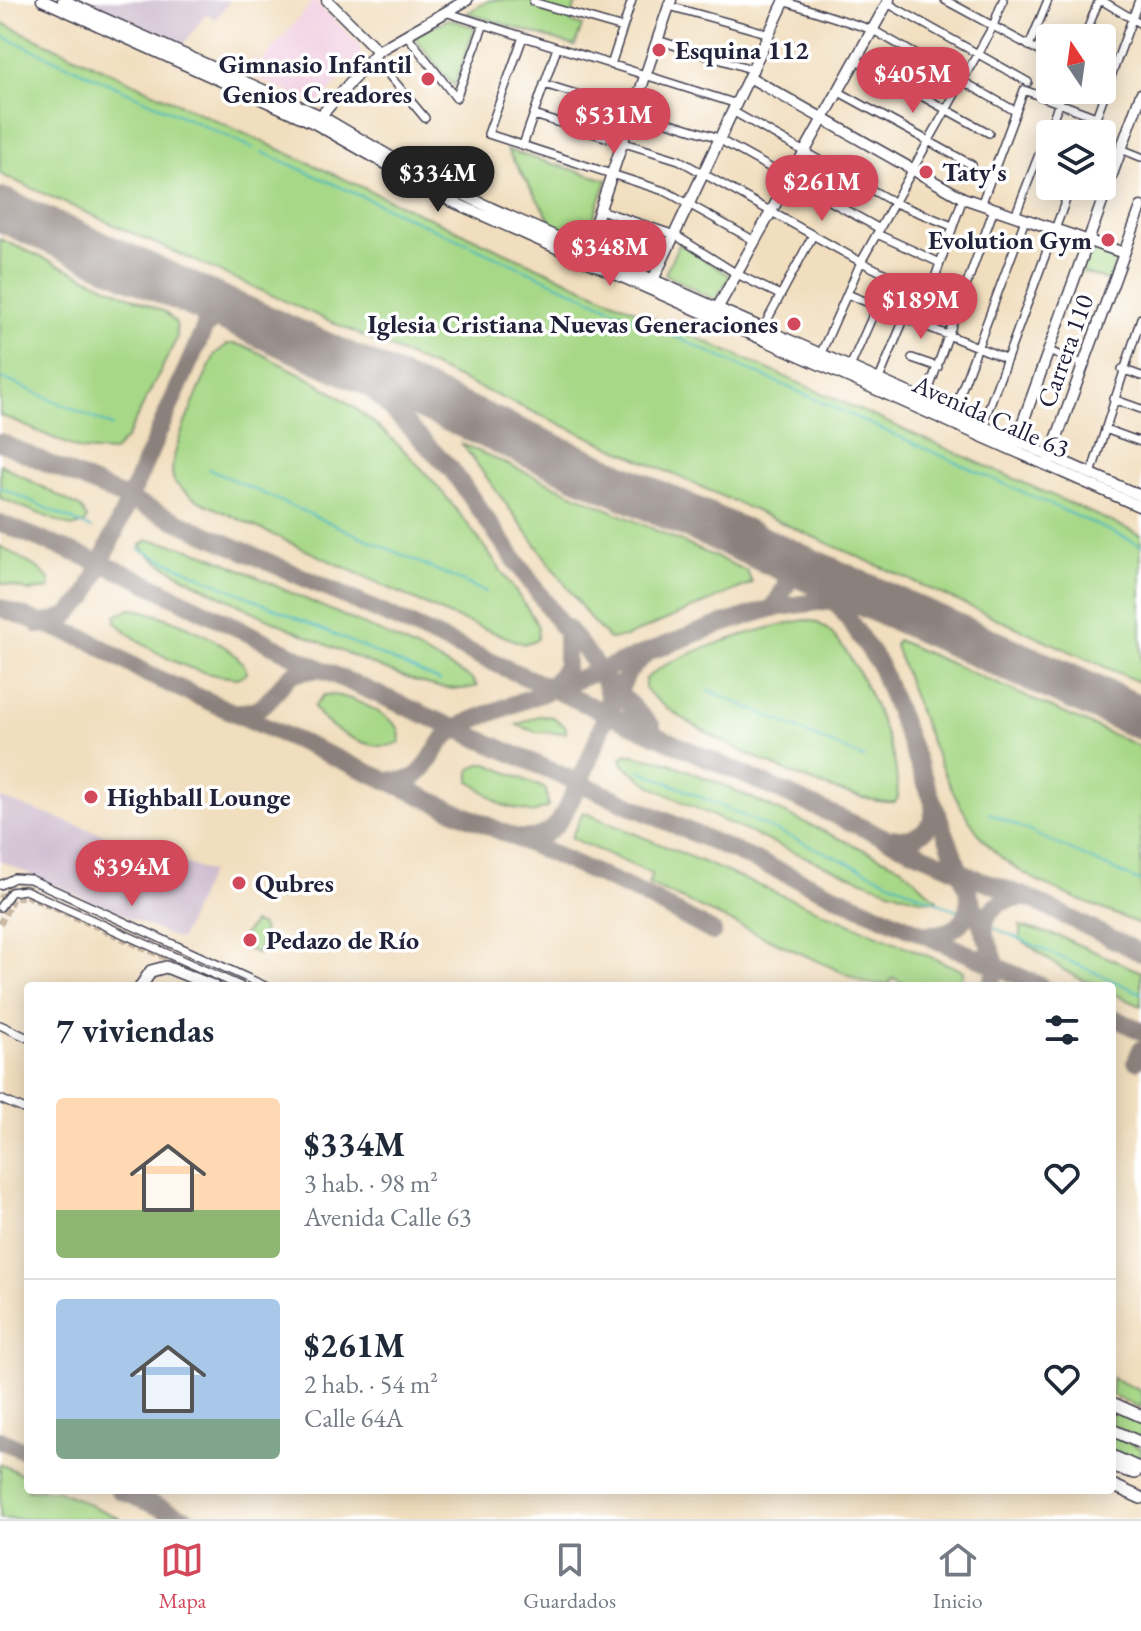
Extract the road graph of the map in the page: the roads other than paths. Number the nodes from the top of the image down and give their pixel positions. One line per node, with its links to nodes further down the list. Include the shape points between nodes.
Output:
1 (42, 0): 51 (main road, Avenida Calle 63)
2 (63, 0): 51 (main road, Avenida Calle 63)
3 (327, 0): 30 (main road)
4 (467, 0): 15 (main road)
5 (632, 0): 21 (street)
6 (783, 0): 22 (street); 24 (main road)
7 (945, 0): 20 (street)
8 (1003, 0): 20 (street)
9 (1048, 0): 27 (street)
10 (1100, 0): 16 (street); 18 (street)
11 (1139, 0): 16 (street)
12 (888, 1): 22 (main road); 31 (street)
13 (533, 2): 21 (street)
14 (670, 3): 24 (street); 26 (main road)
15 (445, 12): 17 (street); 23 (main road)
16 (1132, 19): 19 (street); 49 (street)
17 (484, 24): 23 (street, via 456,98); 25 (street)
18 (1090, 24)
19 (1141, 24)
20 (993, 26): 27 (street); 31 (street)
21 (623, 28): 33 (street)
22 (873, 30): 32 (main road); 36 (street)
23 (404, 33): 30 (main road)
24 (770, 34): 34 (main road)
25 (523, 37): 28 (street); 58 (street, via 488,134)
26 (657, 40): 34 (street); 35 (main road)
27 (1029, 46): 29 (street)
28 (557, 48): 33 (street); 37 (street)
29 (1036, 50)
30 (376, 53): 50 (street); 51 (main road)
31 (977, 53): 36 (street); 38 (street)
32 (856, 60): 40 (main road); 45 (street)
33 (611, 65): 35 (street)
34 (752, 74): 44 (main road); 53 (main road)
35 (645, 76): 44 (street); 47 (main road)
36 (961, 80): 45 (street); 46 (street)
37 (544, 84): 47 (street); 48 (street)
38 (1026, 86): 39 (street); 46 (street)
39 (1036, 91)
40 (839, 92): 53 (main road); 57 (street)
41 (1141, 94): 59 (main road)
42 (1059, 104): 76 (street)
43 (1062, 104): 49 (street)
44 (736, 108): 55 (main road); 60 (street)
45 (945, 109): 54 (street); 57 (street)
46 (1015, 111): 71 (street)
47 (633, 112): 55 (street); 56 (main road)
48 (534, 115): 56 (street); 58 (street)
49 (1096, 117): 52 (street)
50 (425, 118)
51 (318, 120): 85 (main road, Avenida Calle 63, via 438,195)
52 (1095, 120)
53 (823, 121): 60 (main road); 63 (main road)
54 (989, 133)
55 (721, 139): 65 (main road); 66 (street)
56 (623, 142): 64 (main road); 65 (street)
57 (929, 142): 62 (street); 63 (street)
58 (523, 145): 64 (street)
59 (1121, 149): 61 (street); 83 (main road)
60 (805, 153): 66 (main road); 70 (street)
61 (1141, 157)
62 (972, 165)
63 (913, 171): 67 (main road); 70 (street)
64 (612, 173): 69 (street); 74 (main road)
65 (705, 173): 69 (main road); 75 (street)
66 (790, 180): 75 (main road); 79 (street)
67 (963, 198): 71 (main road); 77 (street)
68 (1066, 200): 78 (street)
69 (690, 203): 80 (main road); 82 (street)
70 (895, 203): 77 (street); 79 (street)
71 (981, 205): 73 (main road)
72 (1141, 207): 84 (main road, Carrera 110)
73 (994, 209): 76 (main road); 99 (street)
74 (600, 210): 80 (street); 85 (main road)
75 (771, 212): 81 (street); 82 (main road)
76 (1020, 218): 78 (main road); 101 (street)
77 (952, 226): 87 (street)
78 (1055, 230): 83 (main road); 105 (street)
79 (878, 232): 86 (street); 87 (street)
80 (675, 235): 88 (street); 89 (main road)
81 (813, 235): 86 (street); 92 (street)
82 (755, 241): 88 (main road)
83 (1088, 241): 84 (main road); 102 (main road)
84 (1124, 253): 106 (main road, Carrera 110)
85 (585, 254): 89 (main road, Avenida Calle 63)
86 (861, 262): 90 (street); 91 (street)
87 (938, 262): 91 (street)
88 (737, 274): 92 (street); 94 (main road)
89 (652, 283): 94 (main road, Avenida Calle 63); 119 (main road, Avenida Calle 63)
90 (847, 294): 93 (street); 103 (street)
91 (927, 294): 97 (street)
92 (780, 295): 98 (street)
93 (877, 306): 95 (street); 107 (street)
94 (718, 307): 98 (main road, Avenida Calle 63)
95 (905, 317): 97 (street); 111 (street)
96 (1141, 318): 100 (street)
97 (919, 323): 99 (street)
98 (763, 328): 103 (main road, Avenida Calle 63)
99 (948, 335): 101 (street); 108 (street)
100 (1137, 340): 109 (street)
101 (978, 347): 105 (street); 115 (street)
102 (1048, 351): 106 (street); 119 (main road)
103 (821, 353): 107 (main road, Avenida Calle 63)
104 (912, 358): 108 (street)
105 (1007, 359): 116 (street)
106 (1083, 364): 120 (main road, Carrera 110)
107 (850, 367): 111 (main road, Avenida Calle 63)
108 (938, 367): 113 (street)
109 (1122, 369): 110 (street); 112 (street)
110 (1141, 376)
111 (879, 379): 113 (main road, Avenida Calle 63)
112 (1113, 399): 114 (street); 117 (street)
113 (925, 400): 115 (main road, Avenida Calle 63)
114 (1141, 409)
115 (953, 413): 116 (main road, Avenida Calle 63)
116 (982, 426): 119 (main road, Avenida Calle 63)
117 (1105, 429): 118 (street); 121 (street)
118 (1141, 442)
119 (1014, 445): 120 (main road, Avenida Calle 63)
120 (1048, 460): 121 (main road, Avenida Calle 63); 123 (main road, Avenida Calle 63)
121 (1091, 474): 122 (main road, Avenida Calle 63)
122 (1141, 496)
123 (1141, 507)
124 (0, 885): 129 (street, via 14,878 30,879)
125 (0, 907): 128 (street, via 11,892 25,890)
126 (144, 982): 127 (main road, via 151,971 166,967)
127 (203, 982)
128 (231, 982)
129 (256, 982)
130 (0, 1025): 131 (street)
131 (24, 1036)
132 (0, 1099): 133 (street)
133 (24, 1109)
134 (1116, 1405): 135 (main road)
135 (1141, 1416)
136 (1116, 1432): 137 (main road)
137 (1141, 1443)
138 (1116, 1458): 140 (main road)
139 (1116, 1468): 141 (main road)
140 (1141, 1469)
141 (1141, 1475)
142 (1116, 1486): 143 (main road)
143 (1135, 1495)

